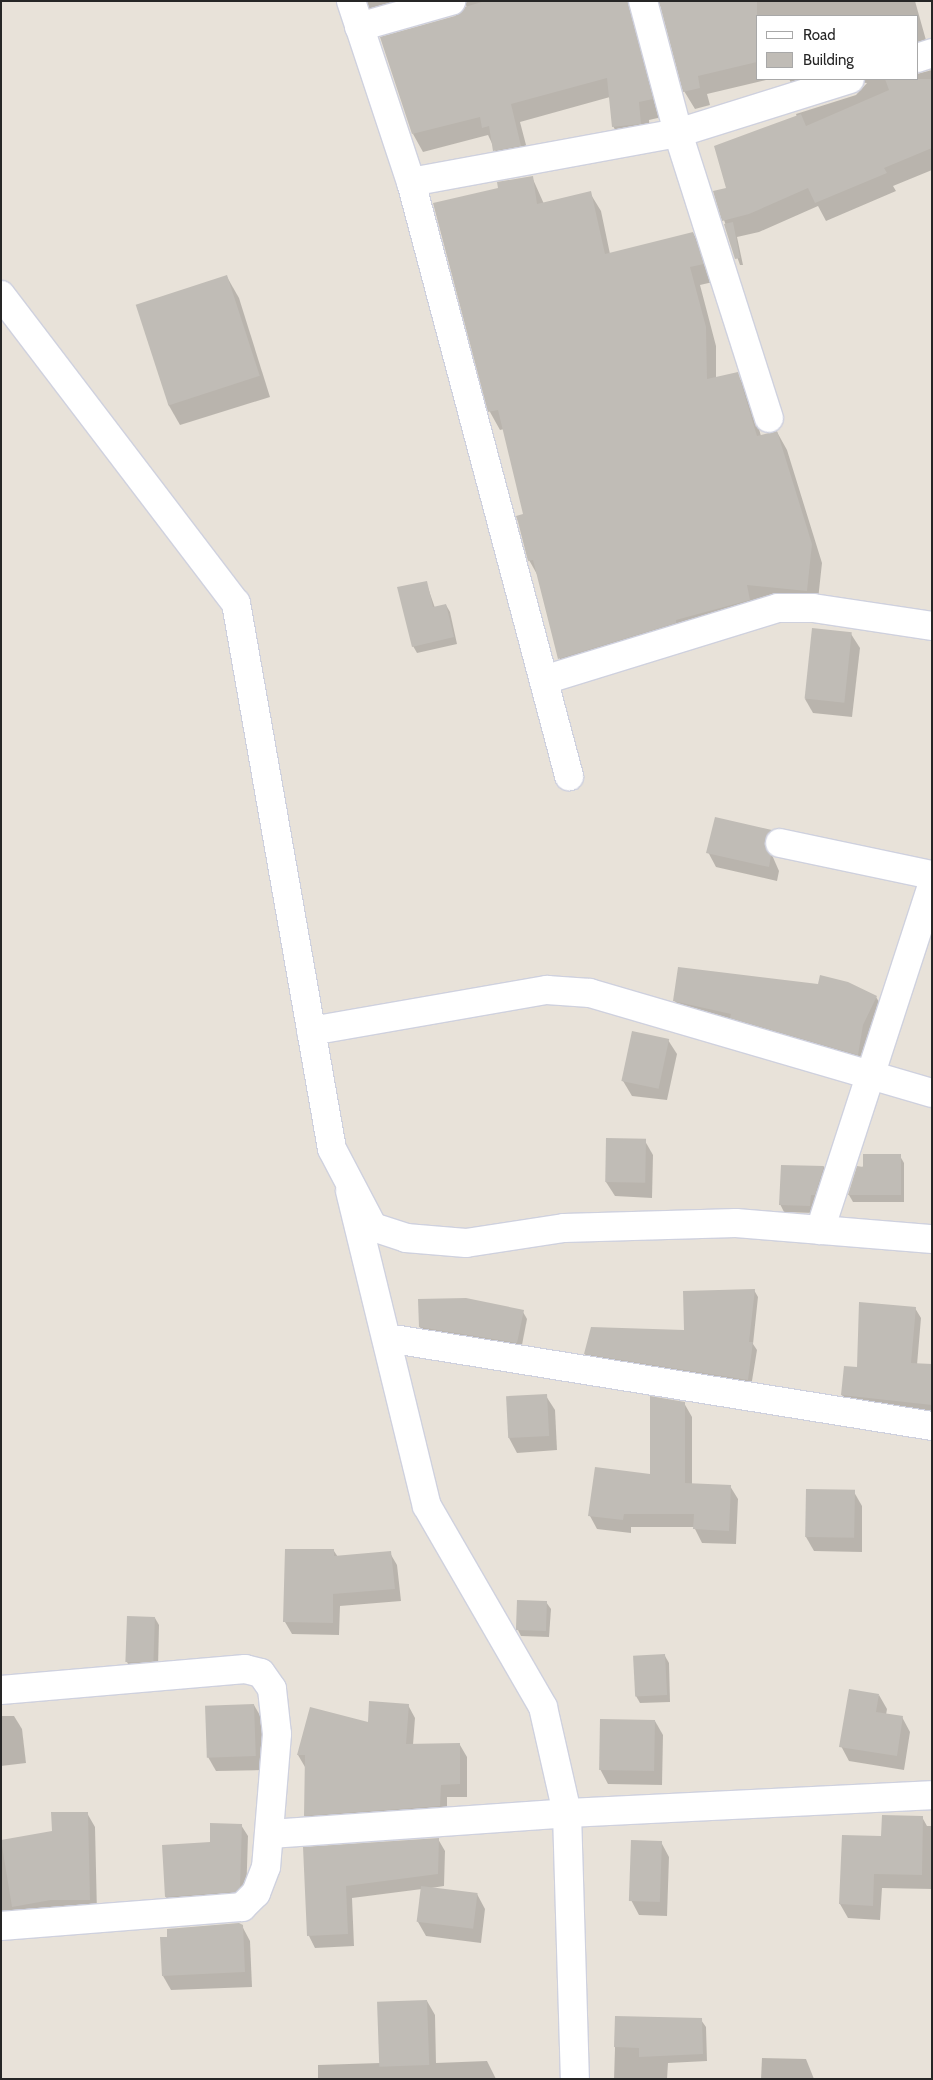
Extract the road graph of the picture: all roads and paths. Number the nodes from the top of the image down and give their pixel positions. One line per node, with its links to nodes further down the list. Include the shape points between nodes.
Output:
1 (451, 1): 3 (street)
2 (643, 1): 7 (street)
3 (355, 14): 8 (street)
4 (932, 53): 5 (street)
5 (918, 58)
6 (847, 80): 7 (street)
7 (678, 133): 8 (street); 10 (street)
8 (411, 182): 12 (street)
9 (1, 295): 17 (street, via 236,603)
10 (769, 418)
11 (932, 626): 12 (street, via 813,608 778,608)
12 (544, 680): 13 (street)
13 (569, 776)
14 (780, 843): 15 (street)
15 (932, 875)
16 (932, 885): 18 (street)
17 (311, 1031): 18 (street, via 547,990 590,993); 20 (street, via 332,1149)
18 (872, 1075): 19 (street); 21 (street)
19 (932, 1093)
20 (346, 1170): 21 (street, via 373,1226 406,1238 466,1243 564,1228 678,1223 736,1223); 23 (street)
21 (820, 1230): 22 (street)
22 (932, 1239)
23 (387, 1338): 24 (street); 27 (street, via 427,1506 543,1707)
24 (932, 1426)
25 (1, 1690): 28 (street, via 245,1669 261,1672 272,1689 277,1734)
26 (932, 1795): 27 (street)
27 (567, 1813): 28 (street); 30 (street)
28 (270, 1834): 29 (street, via 266,1867 256,1893 242,1907)
29 (1, 1926)
30 (576, 2079)

